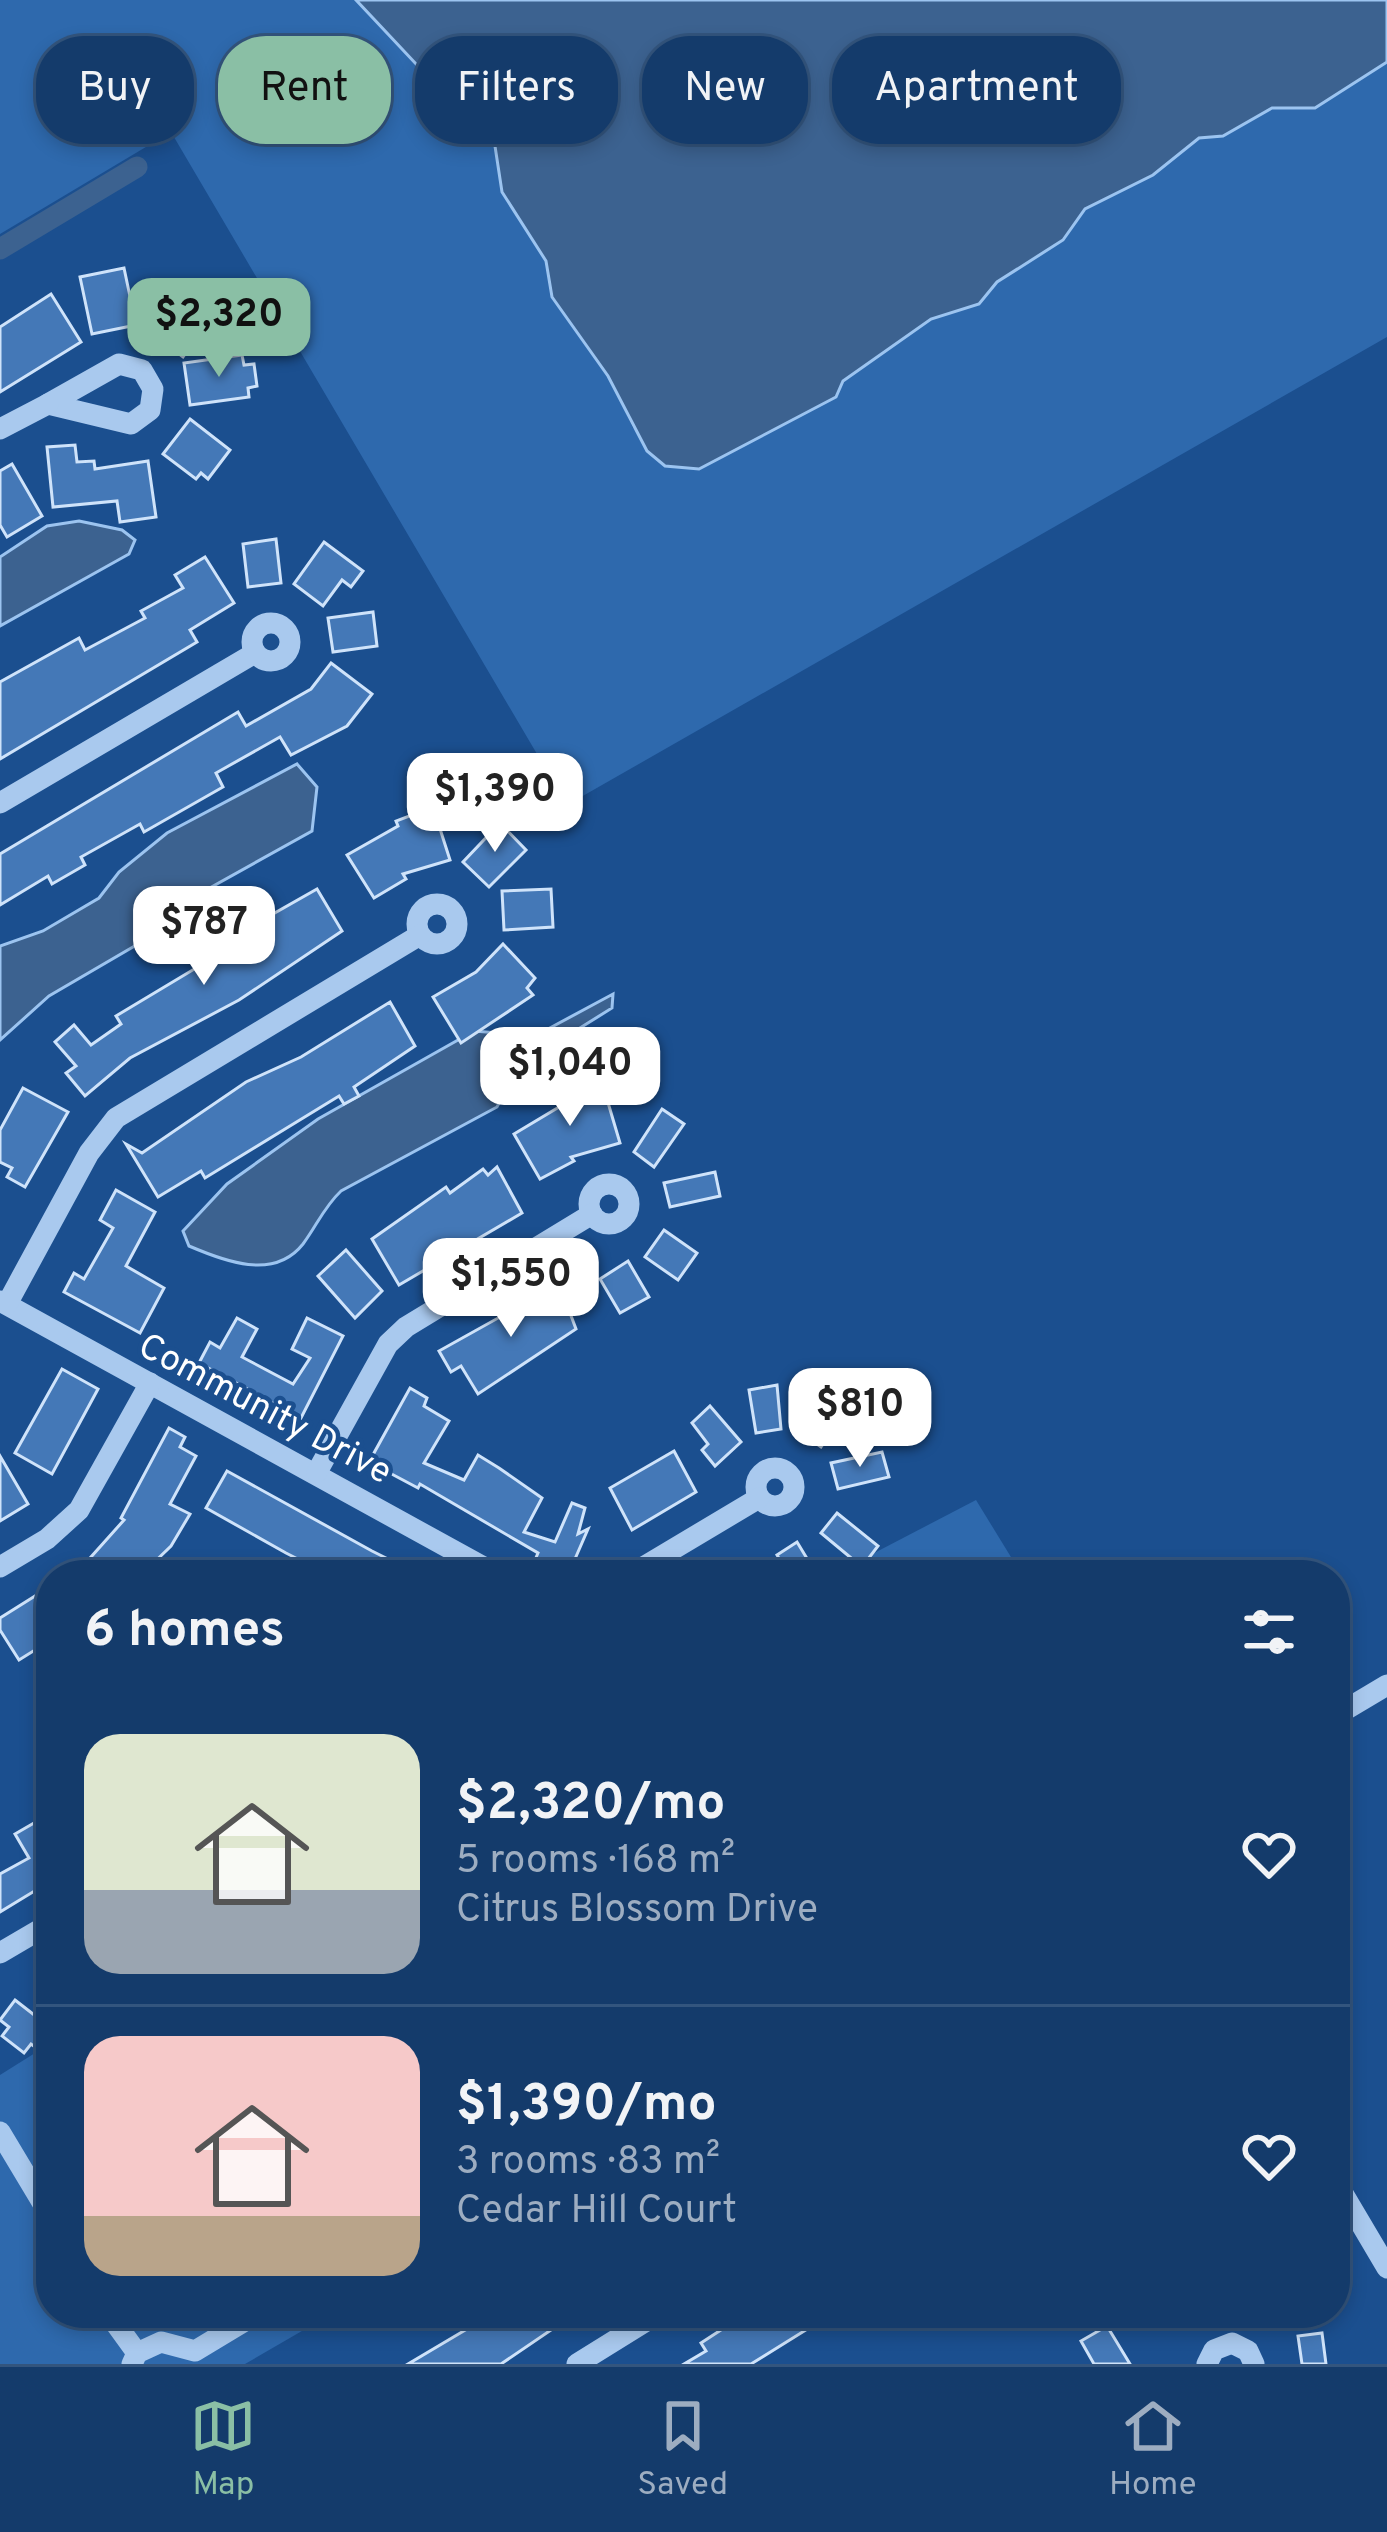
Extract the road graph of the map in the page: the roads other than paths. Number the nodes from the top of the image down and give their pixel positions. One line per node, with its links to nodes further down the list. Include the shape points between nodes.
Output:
1 (48, 404): 2 (street)
2 (0, 429)
3 (255, 653): 4 (street)
4 (0, 803)
5 (420, 935): 7 (street, via 116,1118)
6 (592, 1214): 9 (street, via 406,1327 388,1344)
7 (3, 1303): 8 (street, Community Drive)
8 (150, 1383): 9 (street, Community Drive); 13 (street, via 79,1510)
9 (317, 1472): 11 (street, Community Drive)
10 (759, 1498): 12 (street)
11 (472, 1560)
12 (655, 1560)
13 (0, 1567)
14 (1387, 1685): 15 (street)
15 (1350, 1707)
16 (36, 1932): 17 (street)
17 (0, 1954)
18 (0, 2132): 19 (street)
19 (36, 2193)
20 (1350, 2206): 21 (street)
21 (1387, 2269)
22 (116, 2328): 26 (street)
23 (237, 2328): 25 (street)
24 (635, 2328): 27 (street)
25 (194, 2358): 26 (street, via 161,2342)
26 (134, 2359)
27 (578, 2364)
28 (1207, 2364): 29 (street, via 1214,2350 1232,2343)
29 (1254, 2364)

